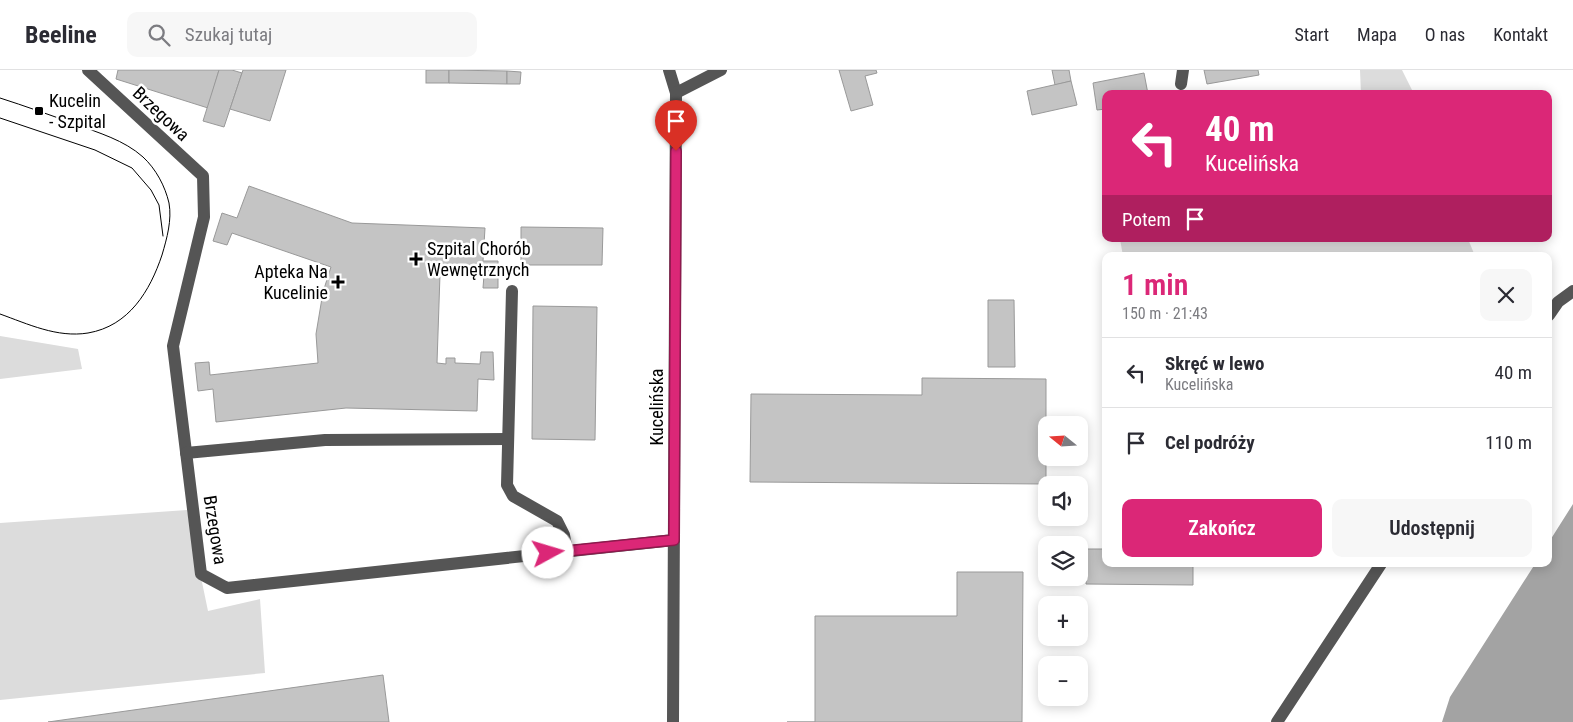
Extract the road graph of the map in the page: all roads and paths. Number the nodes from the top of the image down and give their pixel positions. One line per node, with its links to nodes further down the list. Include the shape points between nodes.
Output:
1 (88, 70): 11 (street, Brzegowa, via 203,176 204,217 173,346)
2 (669, 70): 6 (street, Kucelińska)
3 (721, 70): 6 (street)
4 (1183, 70): 5 (street)
5 (1181, 84)
6 (676, 92): 12 (street, Kucelińska)
7 (512, 291): 10 (street)
8 (1573, 291): 9 (street)
9 (1552, 311)
10 (508, 439): 11 (street, via 325,440); 13 (street, via 507,485 513,496 557,521 564,535)
11 (186, 453): 13 (street, Brzegowa, via 201,574 227,588)
12 (674, 540): 13 (street, Brzegowa); 15 (street, Kucelińska)
13 (566, 551)
14 (1379, 567): 16 (street)
15 (673, 722)
16 (1277, 722)

